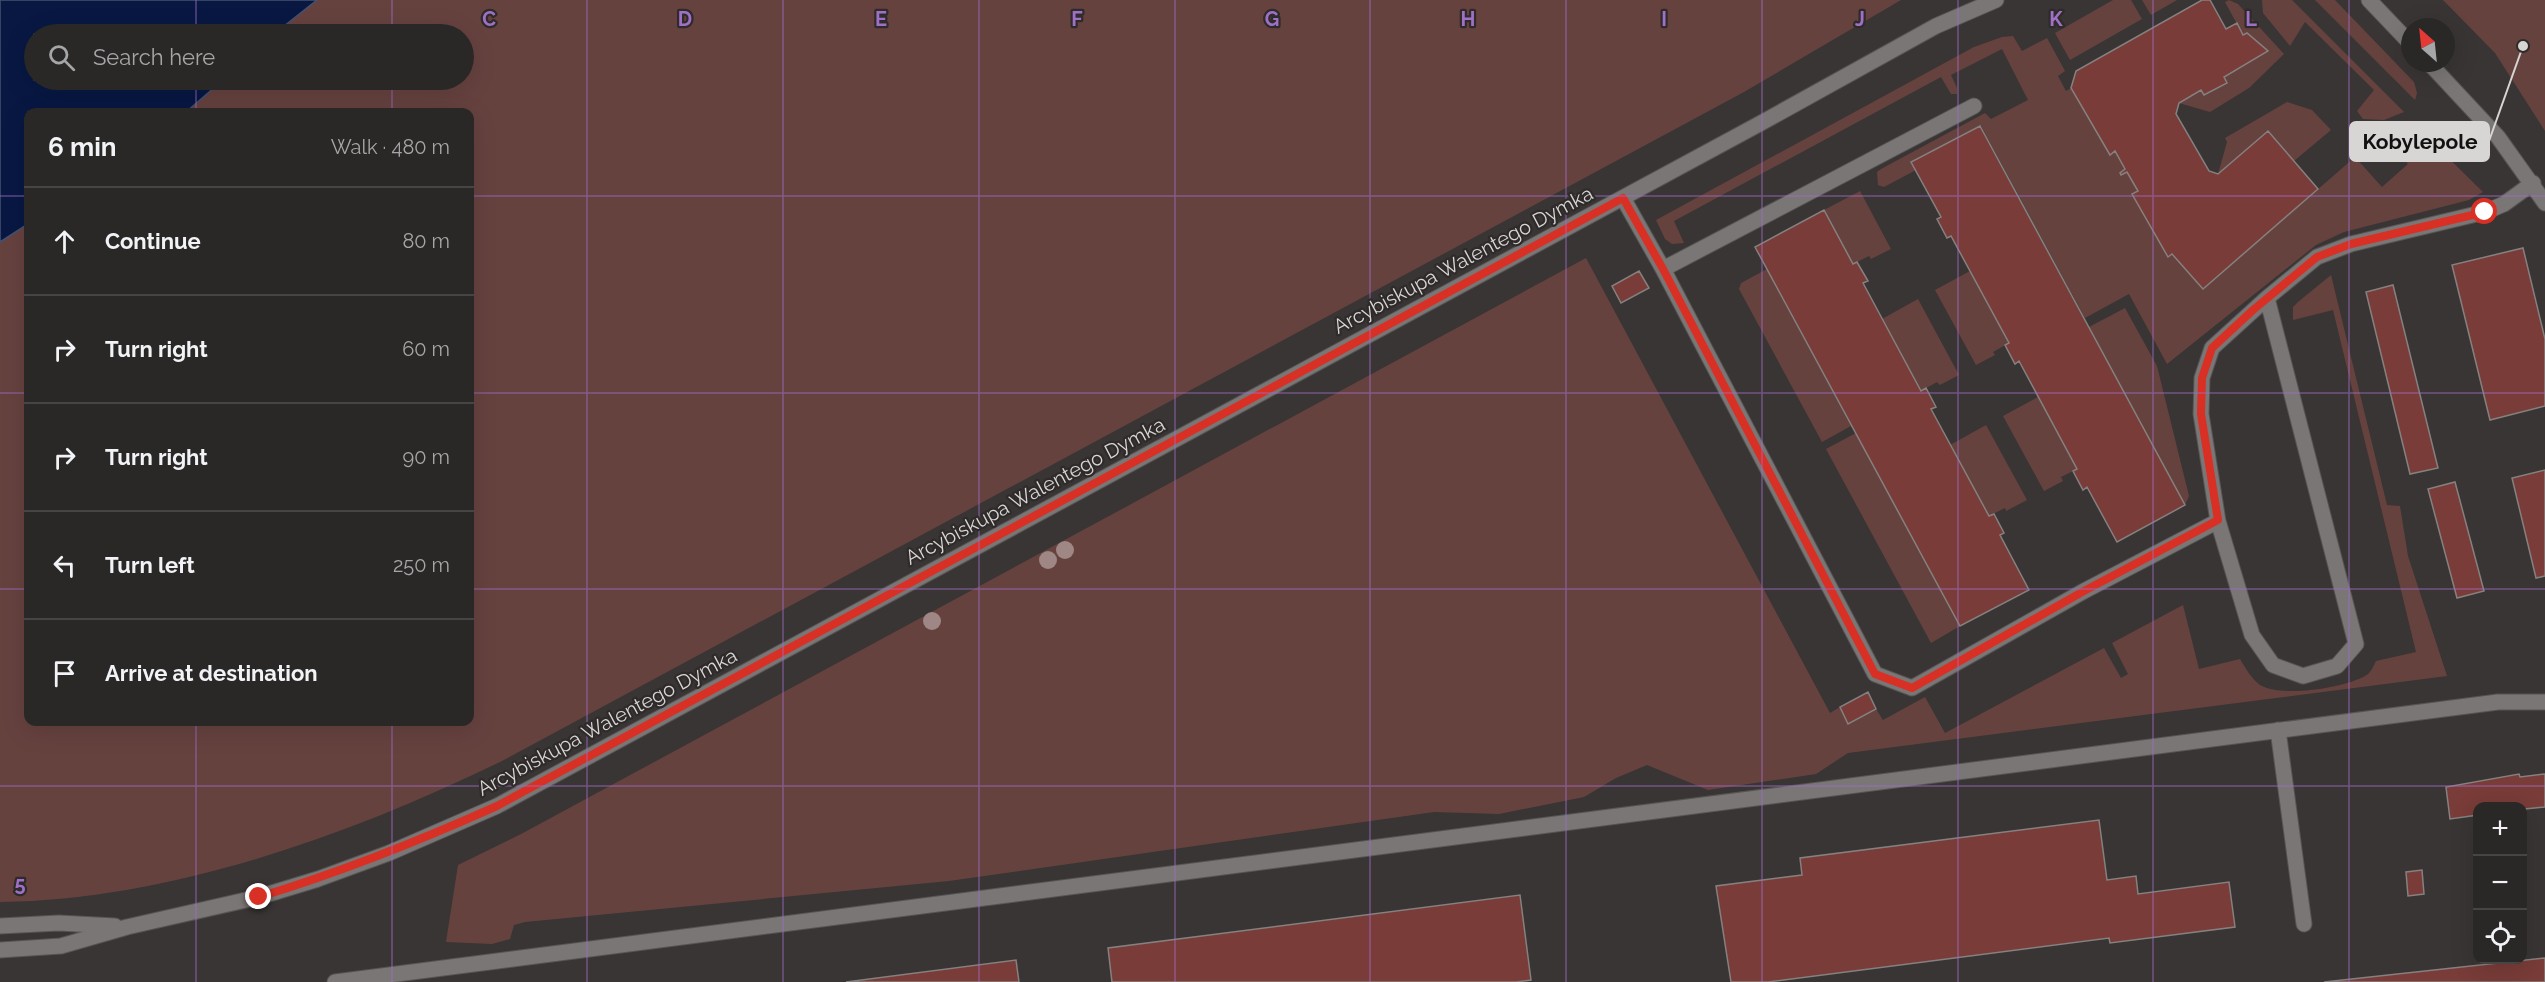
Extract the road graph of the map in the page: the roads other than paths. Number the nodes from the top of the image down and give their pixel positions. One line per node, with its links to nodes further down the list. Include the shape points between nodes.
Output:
1 (1969, 0): 4 (street, Arcybiskupa Walentego Dymka)
2 (1996, 0): 4 (street, Arcybiskupa Walentego Dymka)
3 (2369, 0): 5 (street)
4 (1936, 26): 9 (street, Arcybiskupa Walentego Dymka)
5 (2401, 34)
6 (2437, 72): 8 (street, via 2498,137)
7 (1974, 106): 11 (street)
8 (2533, 183): 10 (street); 12 (street, via 2485,212 2351,244 2317,257)
9 (1623, 198): 11 (street); 18 (street, Arcybiskupa Walentego Dymka, via 497,806 318,879)
10 (2545, 203)
11 (1663, 269): 13 (street, via 1875,674 1912,688)
12 (2267, 298): 13 (street, via 2212,348 2202,378 2201,414); 13 (street, via 2356,644 2337,666 2303,676 2273,665 2252,635)
13 (2218, 520)
14 (2545, 702): 15 (street, via 2498,702)
15 (2278, 730): 16 (street); 20 (street)
16 (2304, 924)
17 (0, 926): 18 (street, Arcybiskupa Walentego Dymka, via 59,923)
18 (127, 927): 19 (street, Arcybiskupa Walentego Dymka, via 61,946)
19 (0, 950)
20 (335, 982)

